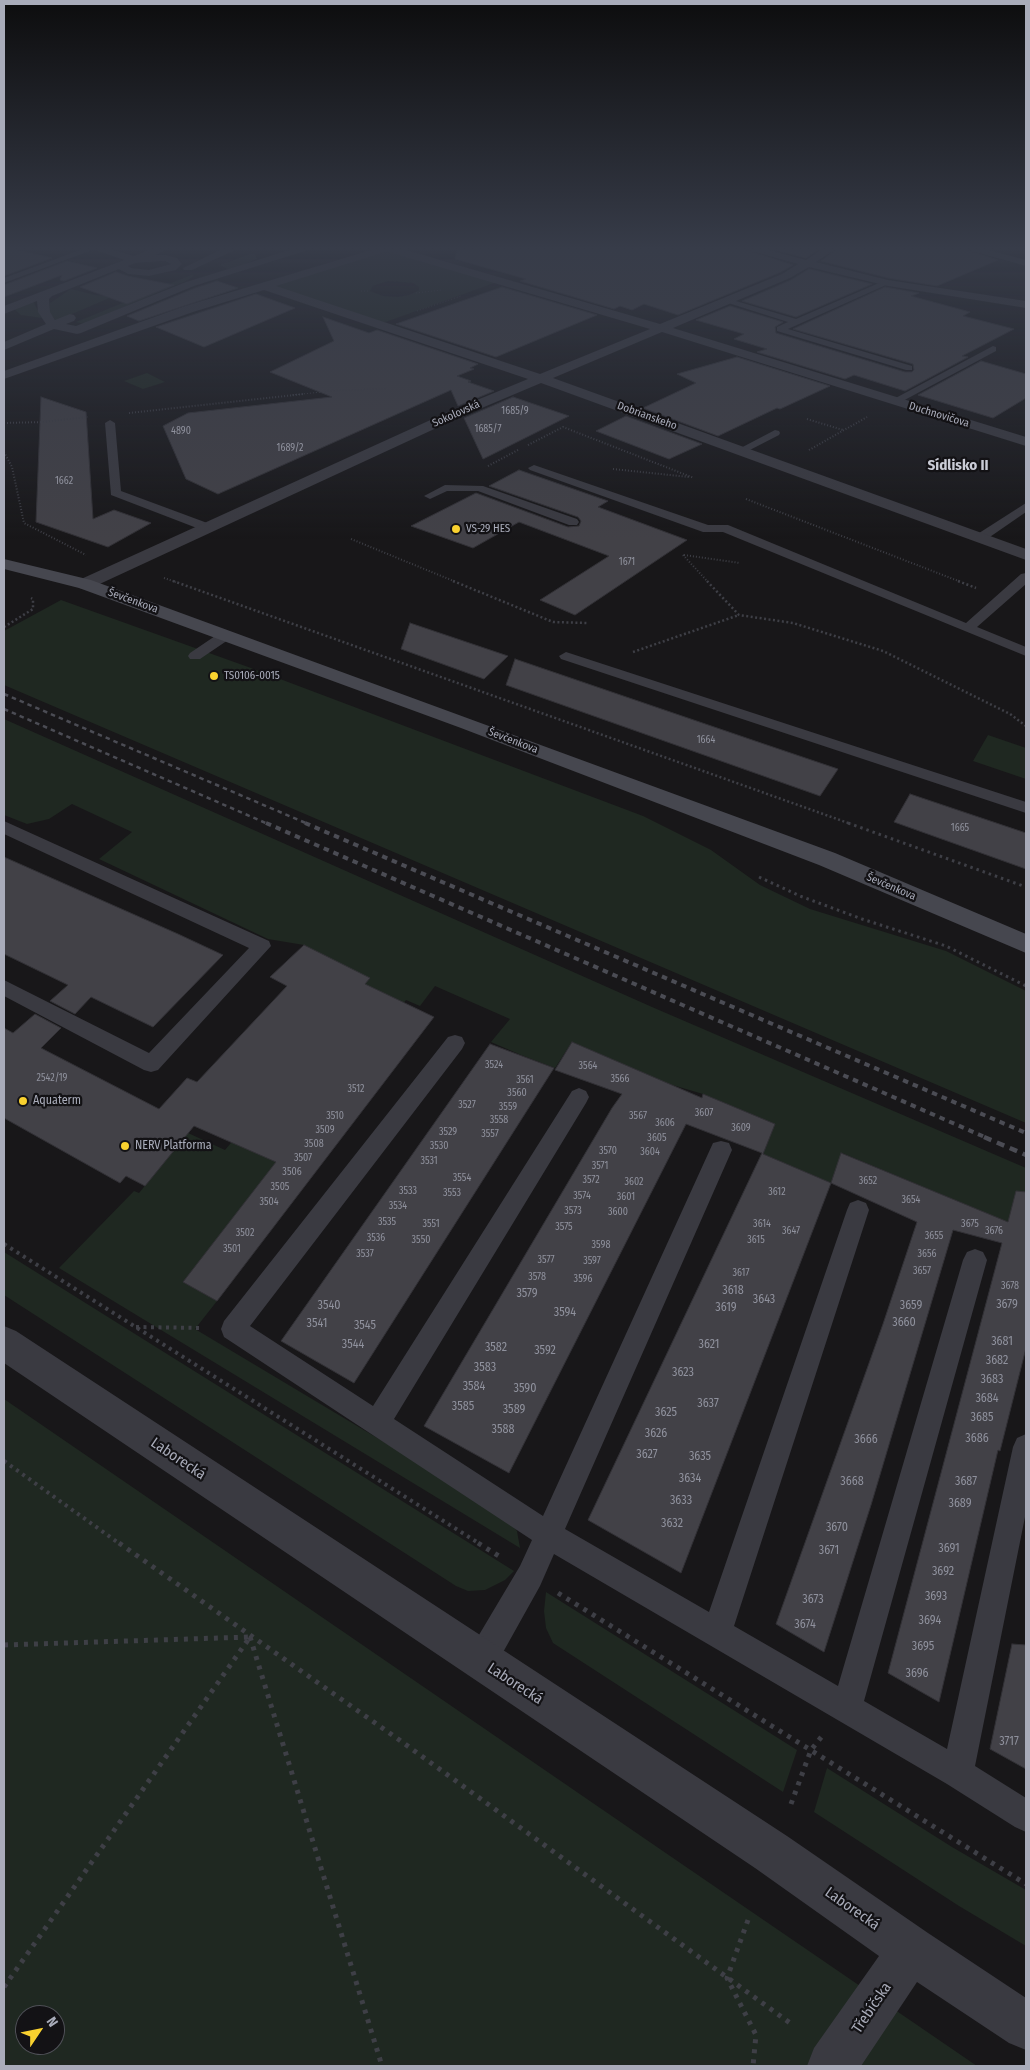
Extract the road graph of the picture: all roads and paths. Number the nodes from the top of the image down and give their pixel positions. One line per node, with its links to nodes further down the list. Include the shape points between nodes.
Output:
1 (84, 347): 8 (street)
2 (447, 347): 9 (street, Dobrianskeho)
3 (616, 347): 9 (street, Sokolovská)
4 (721, 347): 11 (street, Duchnovičova)
5 (840, 347): 7 (lane)
6 (993, 349): 11 (lane)
7 (909, 368)
8 (4, 375)
9 (540, 378): 20 (street, Dobrianskeho); 28 (street, Sokolovská)
10 (387, 389): 12 (path, via 342,390)
11 (895, 401): 17 (path); 19 (street, Duchnovičova)
12 (122, 414)
13 (93, 417): 15 (path)
14 (807, 419): 17 (path)
15 (4, 423)
16 (110, 423): 28 (lane, via 115,493)
17 (843, 430): 22 (path)
18 (775, 433): 20 (lane)
19 (1026, 442)
20 (740, 451): 22 (street, Dobrianskeho)
21 (4, 452): 31 (path, via 12,467 24,524)
22 (780, 466): 29 (street, Dobrianskeho)
23 (534, 468): 43 (lane, via 707,529 724,528)
24 (430, 496): 27 (lane, via 445,488 479,488)
25 (746, 498): 39 (path)
26 (1026, 507): 29 (lane)
27 (573, 522)
28 (206, 527): 37 (street, Sokolovská)
29 (980, 538): 33 (street, Dobrianskeho)
30 (350, 539): 41 (path, via 552,622)
31 (86, 554)
32 (683, 555): 40 (path)
33 (1026, 555)
34 (4, 564): 37 (main road, Ševčenkova)
35 (162, 577): 53 (path)
36 (1026, 577): 39 (lane)
37 (85, 584): 44 (main road, Ševčenkova)
38 (23, 596): 42 (path, via 33,598 33,608)
39 (1002, 598): 43 (lane)
40 (739, 615): 48 (path); 49 (path, via 793,623 883,651 1010,714)
41 (587, 623)
42 (4, 627)
43 (968, 628): 45 (lane)
44 (226, 636): 46 (lane); 54 (main road, Ševčenkova, via 827,859)
45 (1026, 652)
46 (195, 656)
47 (566, 656): 48 (lane)
48 (594, 665): 50 (lane)
49 (1026, 726)
50 (1026, 808)
51 (4, 827): 56 (lane, via 262,946 151,1064)
52 (759, 878): 55 (path, via 862,919 946,946)
53 (1026, 887)
54 (1022, 943)
55 (1026, 986)
56 (4, 987)
57 (455, 1043): 63 (lane)
58 (579, 1097): 65 (lane)
59 (721, 1150): 68 (lane)
60 (858, 1210): 69 (lane)
61 (975, 1260): 73 (lane)
62 (135, 1327): 63 (path)
63 (233, 1329): 65 (lane)
64 (4, 1342): 72 (street, Laborecká)
65 (377, 1423): 68 (lane)
66 (1026, 1448): 74 (lane)
67 (4, 1462): 70 (path)
68 (548, 1535): 69 (lane); 72 (lane, via 530,1576)
69 (717, 1633): 73 (lane)
70 (250, 1637): 71 (path); 79 (path, via 398,1739); 80 (path); 83 (path)
71 (4, 1646)
72 (481, 1661): 78 (street, Laborecká, via 772,1852)
73 (847, 1708): 74 (lane); 75 (path, via 811,1750)
74 (958, 1773): 76 (lane)
75 (791, 1804)
76 (1026, 1816)
77 (748, 1920): 79 (path)
78 (911, 1950): 82 (street, Laborecká); 85 (street, Třebíčska)
79 (727, 1978): 81 (path); 84 (path, via 756,2035)
80 (4, 1987)
81 (790, 2023)
82 (1026, 2026)
83 (382, 2066)
84 (753, 2066)
85 (832, 2066)

